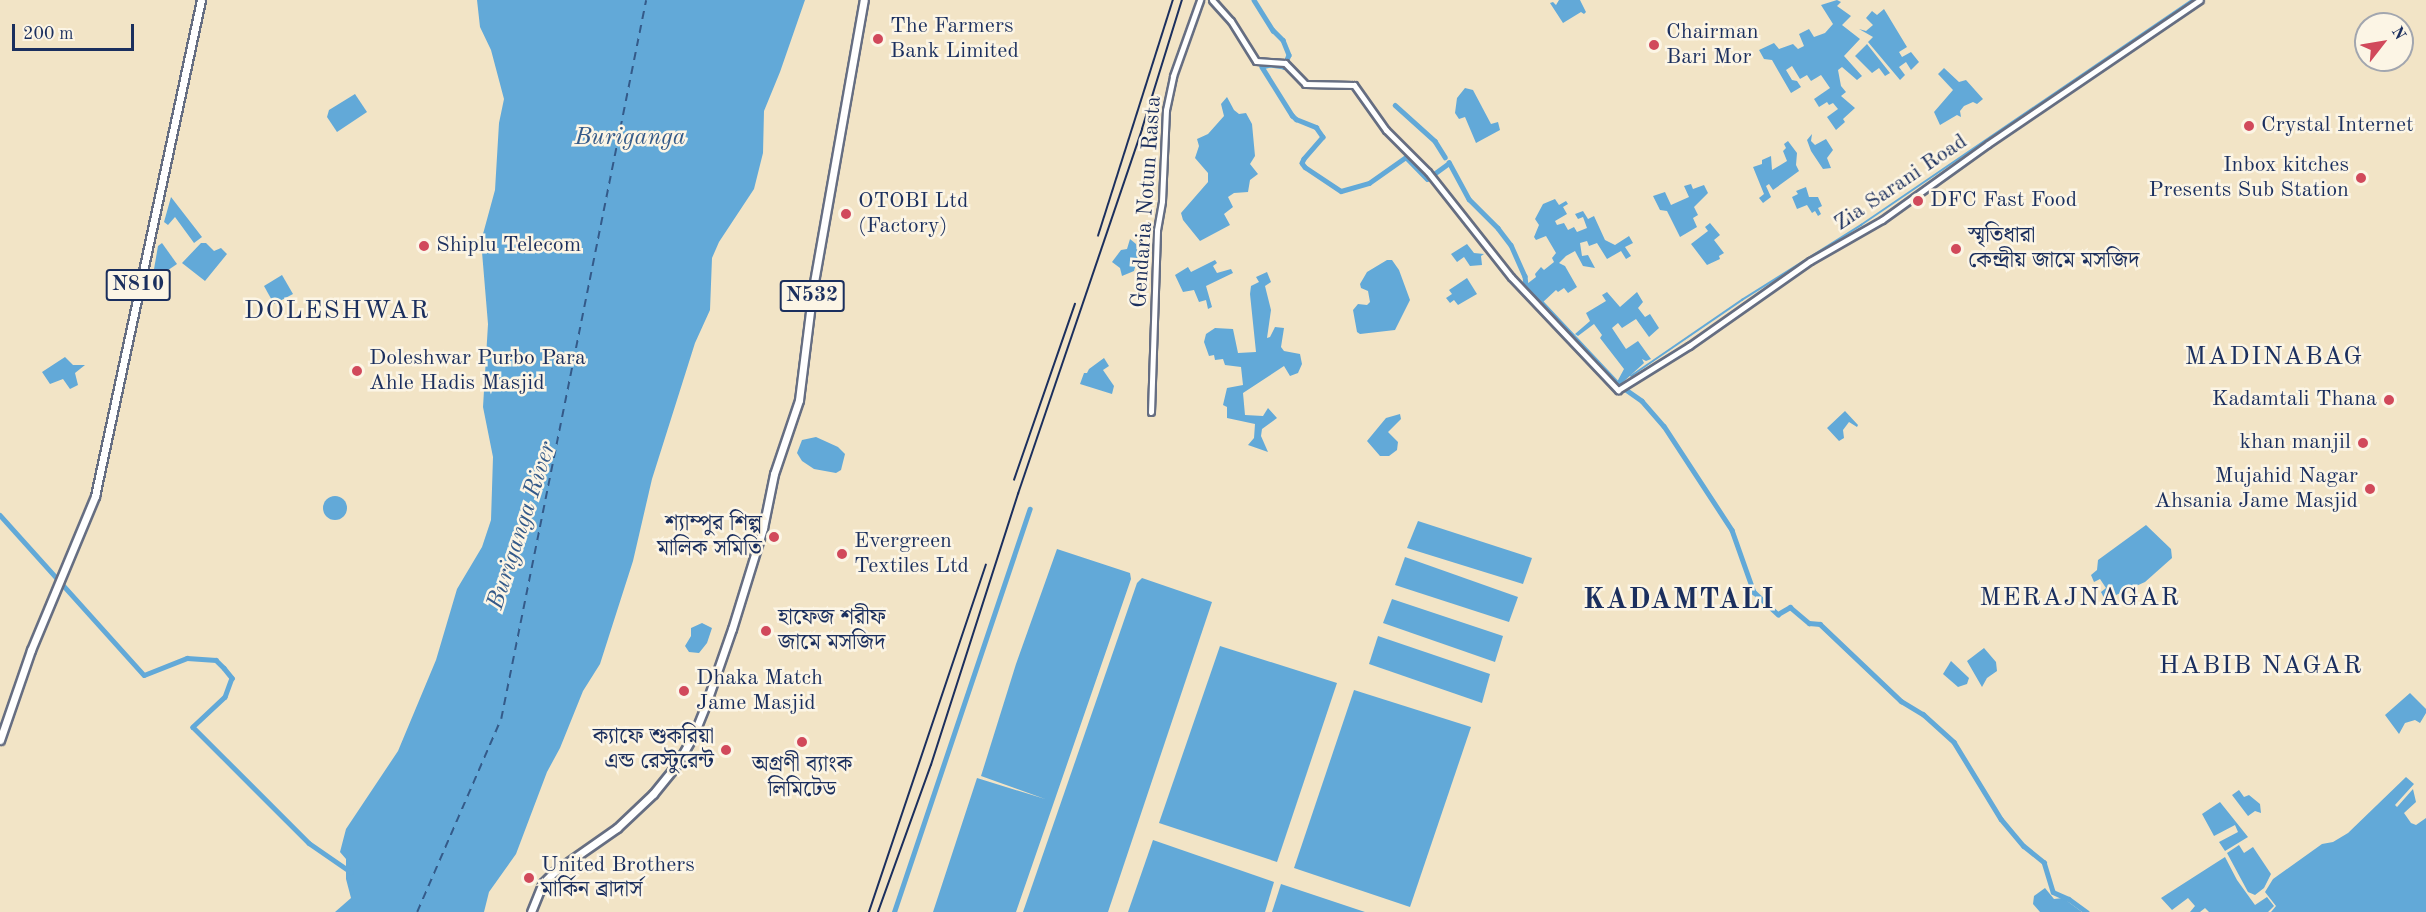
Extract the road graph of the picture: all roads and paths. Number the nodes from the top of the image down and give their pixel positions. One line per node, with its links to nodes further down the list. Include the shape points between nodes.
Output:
1 (201, 0): 7 (highway, N810, via 113,400 101,471)
2 (864, 0): 8 (highway, N532, via 813,288 799,399 774,474 763,528 707,701 677,764 653,794 617,828 554,872 543,883)
3 (1200, 0): 6 (main road, Gendaria Notun Rasta, via 1173,76 1167,110 1157,230)
4 (1212, 0): 5 (main road, Zia Sarani Road, via 1231,21 1256,61 1287,64 1305,84 1354,85 1394,139 1435,181 1511,277 1619,390 1810,261 1889,215)
5 (2200, 0)
6 (1151, 412)
7 (0, 740)
8 (531, 912)

